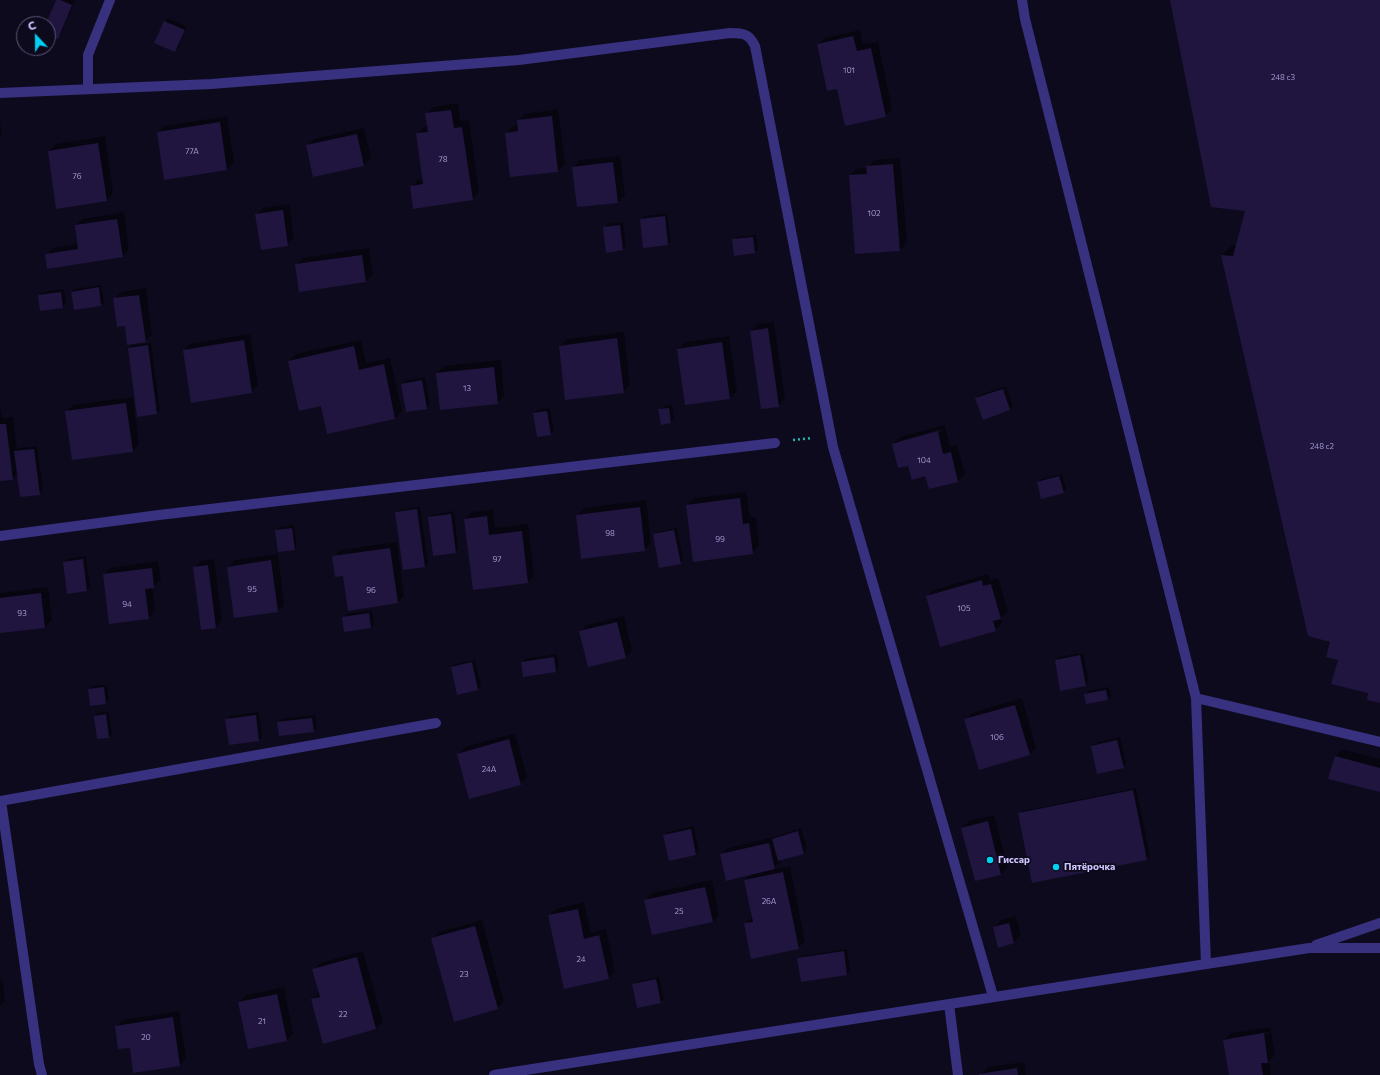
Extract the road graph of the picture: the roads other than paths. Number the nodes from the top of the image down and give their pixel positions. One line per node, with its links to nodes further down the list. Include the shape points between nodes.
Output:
1 (110, 0): 3 (street, via 88,55)
2 (1022, 0): 7 (street)
3 (88, 89): 4 (street); 15 (street, via 211,84 511,60 730,33 742,33 751,38 755,46 831,436)
4 (0, 93)
5 (775, 443): 6 (street, via 159,514)
6 (0, 536)
7 (1196, 698): 9 (street); 14 (street)
8 (436, 723): 10 (street)
9 (1380, 742)
10 (1, 801): 17 (street)
11 (1380, 923): 12 (street)
12 (1309, 948): 13 (street); 14 (street)
13 (1380, 948)
14 (1206, 964): 15 (street)
15 (993, 996): 16 (street)
16 (949, 1004): 18 (street); 19 (street)
17 (42, 1075)
18 (494, 1075)
19 (958, 1075)

